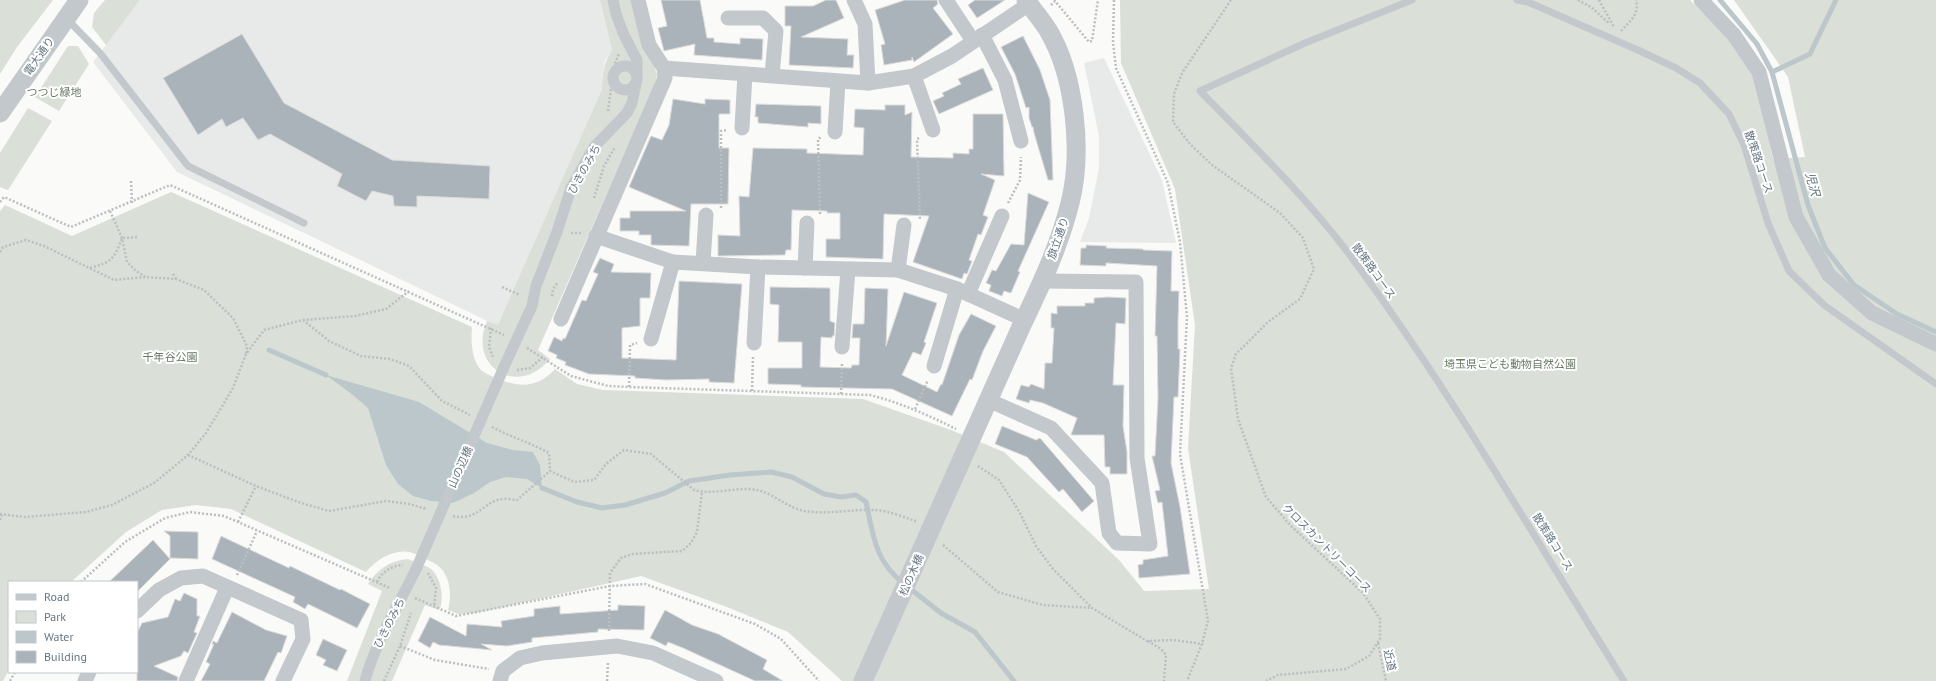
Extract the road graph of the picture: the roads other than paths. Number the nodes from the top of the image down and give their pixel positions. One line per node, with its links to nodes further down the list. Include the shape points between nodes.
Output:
1 (79, 0): 10 (street, 電大通り)
2 (613, 0): 17 (street, ひきのみち, via 624,35 637,60)
3 (638, 0): 13 (street, via 649,45)
4 (854, 0): 19 (street, via 865,24)
5 (946, 0): 12 (street)
6 (1412, 0): 59 (lane, 散策路コース, via 1305,43 1200,91 1264,156 1346,250 1479,445)
7 (1517, 0): 47 (lane, 散策路コース, via 1528,2 1676,68 1700,83 1729,114 1744,145 1768,223 1788,271 1824,305)
8 (1701, 0): 43 (street, via 1734,35 1759,72 1796,216 1829,275 1872,314)
9 (1028, 2): 12 (street); 37 (street, 旗立通り, via 1048,30 1060,58 1069,83 1075,121 1076,159 1070,202 1056,248)
10 (66, 17): 20 (street, 電大通り); 27 (lane, via 100,53 188,166)
11 (728, 18): 15 (street, via 763,18 776,31)
12 (977, 38): 16 (street, via 935,66); 24 (street, via 1005,80)
13 (664, 68): 14 (street); 30 (street, via 666,78 662,89)
14 (745, 74): 15 (street); 21 (street)
15 (772, 75): 18 (street)
16 (914, 76): 19 (street); 22 (street)
17 (637, 79): 17 (street, via 633,88 625,90 617,88 613,81 616,69 624,66 635,70); 46 (street, ひきのみち, via 627,113 594,147 571,188 544,263 532,306)
18 (838, 82): 19 (street); 23 (street)
19 (868, 83)
20 (0, 113)
21 (742, 128)
22 (933, 130)
23 (835, 132)
24 (1021, 141)
25 (706, 215): 32 (street)
26 (1002, 216): 38 (street)
27 (304, 222)
28 (807, 223): 34 (street)
29 (904, 225): 36 (street)
30 (596, 236): 31 (street); 39 (street)
31 (673, 262): 32 (street); 41 (street)
32 (703, 263): 33 (street)
33 (758, 267): 34 (street); 42 (street)
34 (805, 268): 35 (street)
35 (848, 270): 36 (street); 44 (street)
36 (898, 270): 38 (street)
37 (1042, 281): 40 (street, 旗立通り); 48 (street, via 1136,282 1137,458 1150,544 1117,543 1109,533 1102,483 1051,428)
38 (963, 292): 40 (street); 45 (street)
39 (561, 319)
40 (1025, 320): 48 (street, 旗立通り)
41 (651, 339)
42 (754, 343)
43 (1936, 344)
44 (842, 347)
45 (934, 366)
46 (504, 367): 50 (street, 山の辺橋, bridge)
47 (1936, 384)
48 (988, 400): 49 (street, 旗立通り)
49 (967, 467): 58 (street, 松の木橋, bridge)
50 (417, 567): 56 (street, ひきのみち, via 409,596 389,619)
51 (227, 588): 52 (street, via 203,576 181,578 159,590); 54 (street); 55 (street, via 301,620 303,639)
52 (138, 609)
53 (501, 676): 57 (street, via 520,658 542,653 617,646 653,653)
54 (186, 681)
55 (283, 681)
56 (365, 681)
57 (716, 681)
58 (863, 681)
59 (1624, 681)

